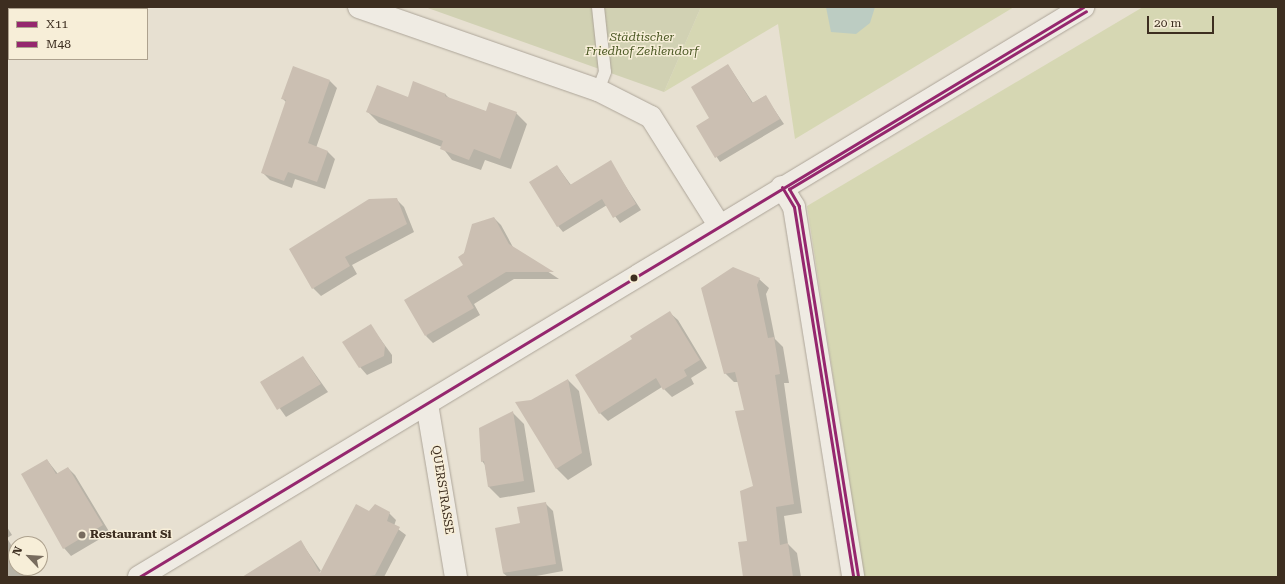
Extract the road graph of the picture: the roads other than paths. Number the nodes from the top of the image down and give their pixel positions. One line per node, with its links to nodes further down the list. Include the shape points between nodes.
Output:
1 (359, 7): 4 (street)
2 (598, 7): 4 (lane, via 605,72)
3 (1083, 7): 5 (street)
4 (598, 90): 6 (street, via 651,117)
5 (782, 187): 6 (street); 10 (street, via 794,207)
6 (719, 225): 7 (street, via 631,282)
7 (427, 404): 8 (street); 9 (street, QUERSTRASSE)
8 (139, 577)
9 (456, 577)
10 (853, 577)

